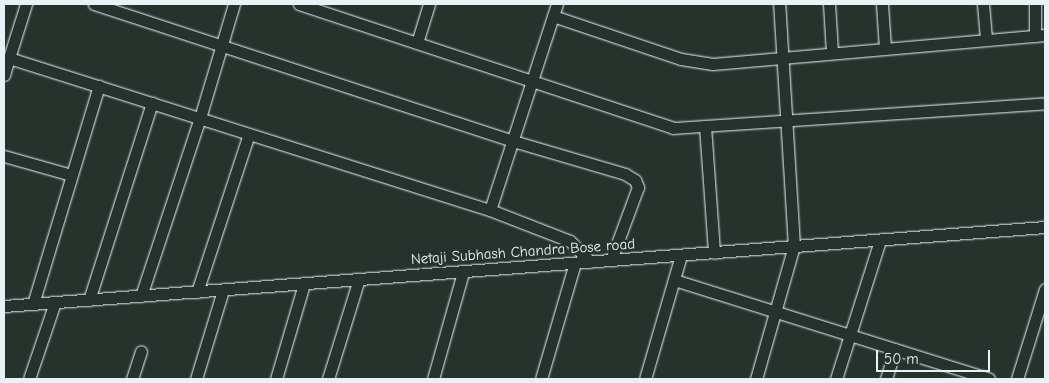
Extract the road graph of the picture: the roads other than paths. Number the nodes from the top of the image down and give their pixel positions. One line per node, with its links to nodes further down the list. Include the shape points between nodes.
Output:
1 (26, 4): 20 (street)
2 (94, 4): 16 (street)
3 (234, 4): 16 (street)
4 (299, 4): 15 (street)
5 (429, 4): 15 (street)
6 (557, 4): 12 (street)
7 (779, 4): 19 (street)
8 (829, 4): 18 (street)
9 (882, 4): 17 (street)
10 (984, 4): 14 (street)
11 (1035, 4): 13 (street)
12 (553, 16): 19 (street, via 698,63); 22 (street)
13 (1040, 35): 14 (street)
14 (986, 40): 17 (street)
15 (417, 43): 22 (street)
16 (221, 45): 26 (street); 30 (street)
17 (885, 48): 18 (street)
18 (832, 52): 19 (street)
19 (782, 57): 27 (street)
20 (9, 58): 21 (street); 23 (street)
21 (4, 75)
22 (533, 82): 28 (street, via 659,125); 30 (street)
23 (99, 86): 24 (street); 32 (street)
24 (152, 103): 26 (street); 50 (street)
25 (1045, 103): 27 (street)
26 (200, 118): 29 (street); 49 (street)
27 (786, 121): 28 (street); 36 (street)
28 (704, 126): 37 (street)
29 (249, 134): 33 (street); 48 (street)
30 (513, 141): 33 (street); 39 (street, via 635,180 638,187 634,201)
31 (4, 156): 32 (street)
32 (71, 175): 52 (street)
33 (490, 210): 40 (street, via 570,241)
34 (1045, 227): 35 (street, Netaji Subhash Chandra Bose road)
35 (880, 240): 36 (street, Netaji Subhash Chandra Bose road); 57 (street)
36 (794, 246): 37 (street, Netaji Subhash Chandra Bose road); 54 (street)
37 (714, 252): 38 (street, Netaji Subhash Chandra Bose road)
38 (682, 255): 39 (street, Netaji Subhash Chandra Bose road); 44 (street)
39 (611, 260): 40 (street, Netaji Subhash Chandra Bose road)
40 (590, 262): 41 (street, Netaji Subhash Chandra Bose road)
41 (575, 263): 42 (street, Netaji Subhash Chandra Bose road); 66 (street)
42 (464, 272): 43 (street, Netaji Subhash Chandra Bose road); 65 (street)
43 (359, 280): 45 (street, Netaji Subhash Chandra Bose road); 64 (street)
44 (674, 280): 54 (street); 67 (street)
45 (304, 284): 47 (street, Netaji Subhash Chandra Bose road); 63 (street)
46 (1045, 289): 55 (street)
47 (223, 290): 48 (street, Netaji Subhash Chandra Bose road); 62 (street)
48 (197, 292): 49 (street, Netaji Subhash Chandra Bose road)
49 (141, 296): 50 (street, Netaji Subhash Chandra Bose road)
50 (89, 300): 51 (street, Netaji Subhash Chandra Bose road)
51 (55, 302): 52 (street, Netaji Subhash Chandra Bose road); 60 (street)
52 (33, 304): 53 (street, Netaji Subhash Chandra Bose road)
53 (4, 306)
54 (776, 312): 57 (street); 68 (street)
55 (1033, 328): 56 (street); 72 (street)
56 (1045, 332)
57 (849, 335): 58 (street); 69 (street)
58 (895, 349): 70 (street); 71 (street)
59 (141, 351): 61 (street)
60 (29, 379)
61 (132, 379)
62 (196, 379)
63 (276, 379)
64 (328, 379)
65 (433, 379)
66 (541, 379)
67 (645, 379)
68 (756, 379)
69 (836, 379)
70 (886, 379)
71 (990, 379)
72 (1017, 379)

